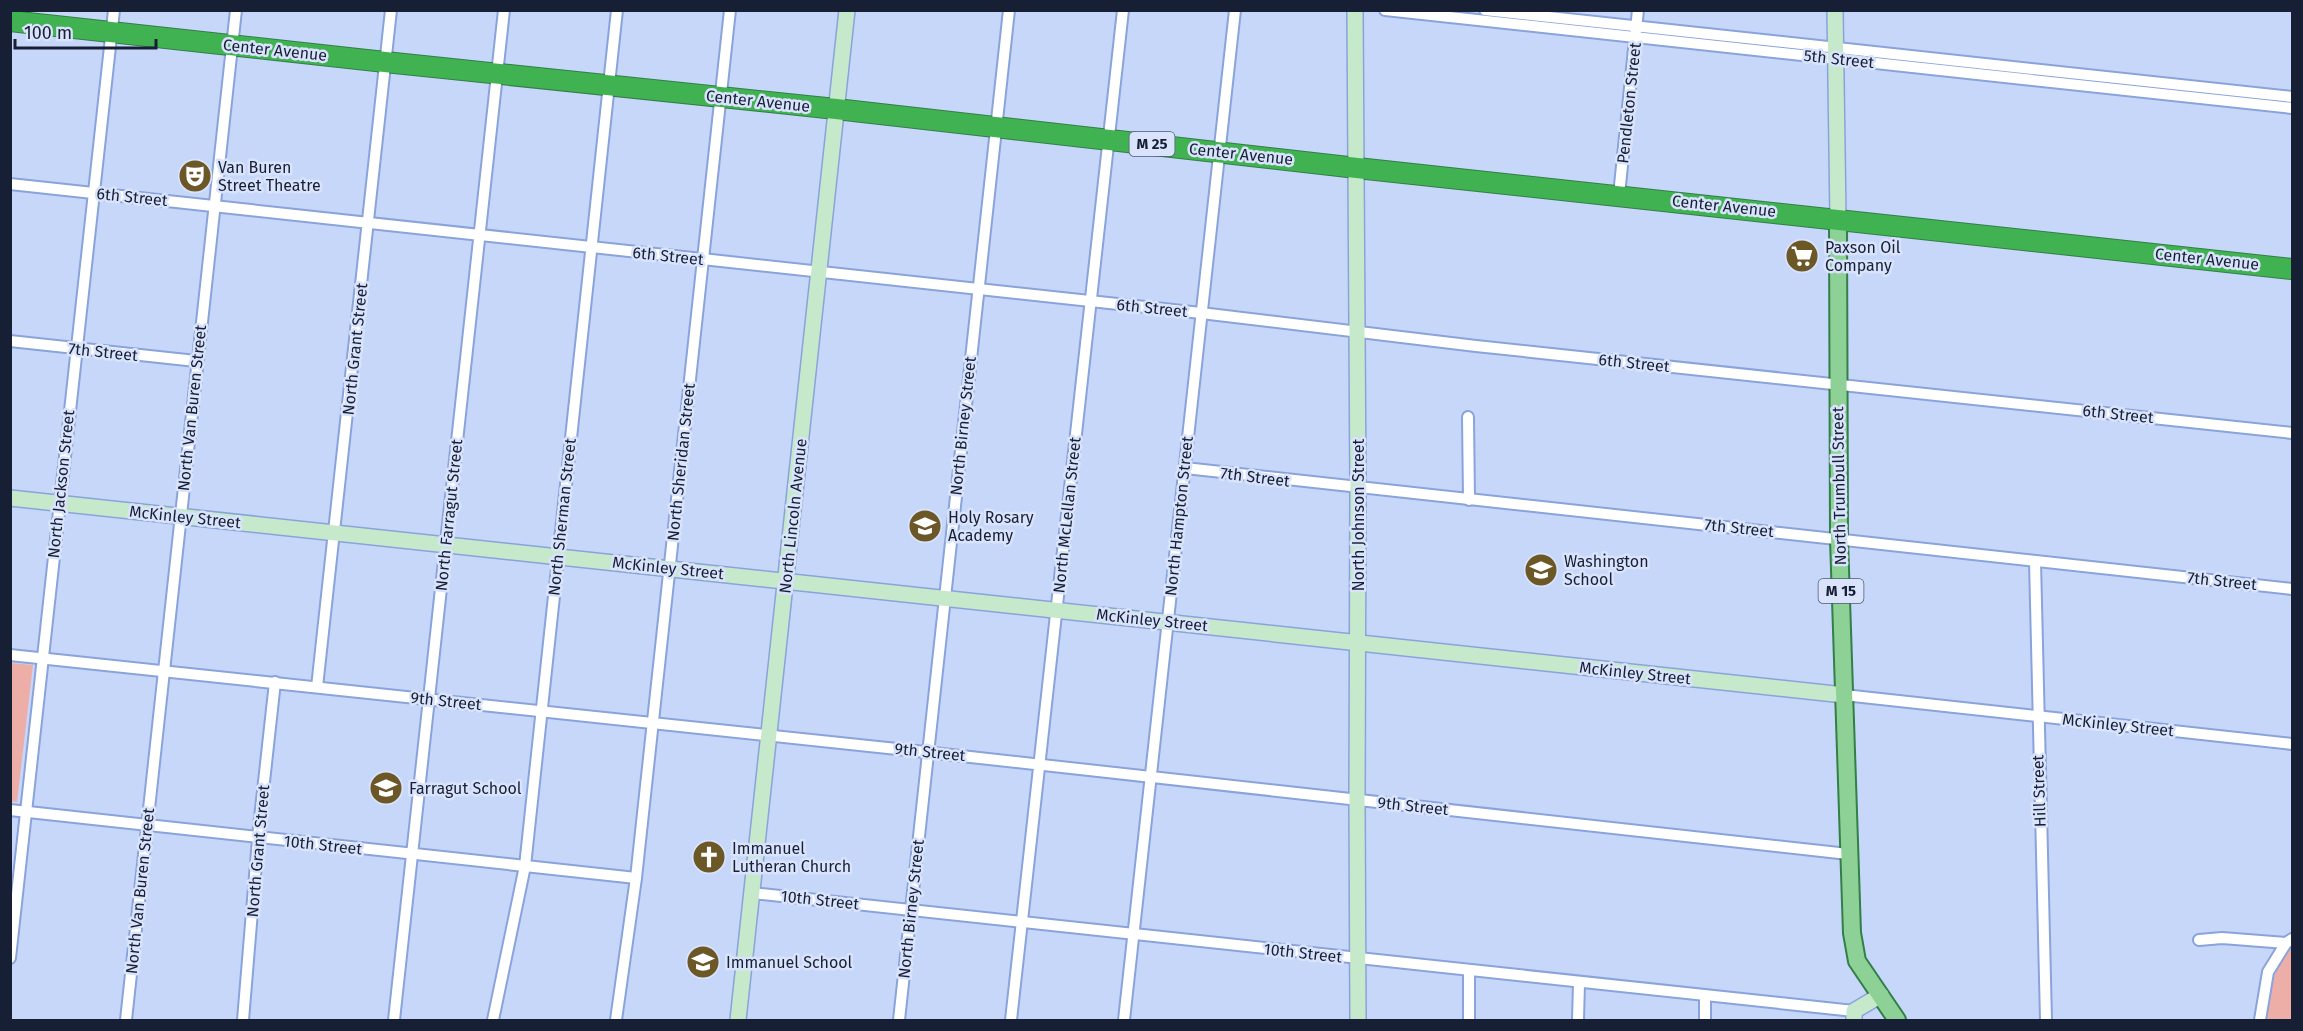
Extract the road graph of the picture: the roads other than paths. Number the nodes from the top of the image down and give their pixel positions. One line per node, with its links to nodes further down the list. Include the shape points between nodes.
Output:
1 (114, 10): 17 (street, North Jackson Street)
2 (236, 10): 19 (street, North Van Buren Street)
3 (391, 10): 21 (street, North Grant Street)
4 (504, 10): 22 (street, North Farragut Street)
5 (617, 10): 23 (street, North Sherman Street)
6 (730, 10): 26 (street, North Sheridan Street)
7 (847, 10): 28 (street, North Lincoln Avenue)
8 (1009, 10): 29 (street, North Birney Street)
9 (1123, 10): 30 (street, North McLellan Street)
10 (1235, 10): 31 (street, North Hampton Street)
11 (1355, 10): 32 (street, North Johnson Street)
12 (1385, 10): 15 (street, 5th Street)
13 (1638, 10): 18 (street, Pendleton Street)
14 (1835, 10): 20 (street, North Trumbull Street)
15 (1482, 14): 18 (street, 5th Street)
16 (10, 21): 17 (highway, Center Avenue / M 25)
17 (112, 32): 19 (highway, Center Avenue / M 25); 34 (street, North Jackson Street)
18 (1636, 32): 20 (street, 5th Street); 35 (street, Pendleton Street)
19 (232, 45): 21 (highway, Center Avenue / M 25); 36 (street, North Van Buren Street)
20 (1835, 53): 24 (street, 5th Street); 37 (street, North Trumbull Street)
21 (385, 62): 22 (highway, Center Avenue / M 25); 38 (street, North Grant Street)
22 (497, 74): 23 (highway, Center Avenue / M 25); 39 (street, North Farragut Street)
23 (609, 85): 26 (highway, Center Avenue / M 25); 40 (street, North Sherman Street)
24 (2195, 92): 25 (street, 5th Street); 27 (street, 5th Street)
25 (2292, 97)
26 (721, 98): 28 (highway, Center Avenue / M 25); 41 (street, North Sheridan Street)
27 (2292, 108)
28 (836, 109): 29 (highway, Center Avenue / M 25); 43 (street, North Lincoln Avenue)
29 (996, 127): 30 (highway, Center Avenue / M 25); 44 (street, North Birney Street)
30 (1108, 139): 31 (highway, Center Avenue / M 25); 45 (street, North McLellan Street)
31 (1220, 152): 32 (highway, Center Avenue / M 25); 46 (street, North Hampton Street)
32 (1357, 168): 35 (highway, Center Avenue / M 25); 47 (street, North Johnson Street)
33 (10, 184): 34 (street, 6th Street)
34 (93, 193): 36 (street, 6th Street); 49 (street, North Jackson Street)
35 (1619, 195): 37 (highway, Center Avenue / M 25)
36 (213, 206): 38 (street, 6th Street); 50 (street, North Van Buren Street)
37 (1838, 219): 42 (highway, Center Avenue / M 25); 51 (main road, North Trumbull Street / M 15)
38 (369, 223): 39 (street, 6th Street); 60 (street, North Grant Street)
39 (479, 235): 40 (street, 6th Street); 62 (street, North Farragut Street)
40 (592, 248): 41 (street, 6th Street); 63 (street, North Sherman Street)
41 (703, 259): 43 (street, 6th Street); 65 (street, North Sheridan Street)
42 (2292, 269)
43 (818, 273): 44 (street, 6th Street); 66 (street, North Lincoln Avenue)
44 (978, 289): 45 (street, 6th Street); 68 (street, North Birney Street)
45 (1090, 302): 46 (street, 6th Street); 69 (street, North McLellan Street)
46 (1201, 314): 47 (street, 6th Street); 54 (street, North Hampton Street)
47 (1357, 333): 51 (street, 6th Street); 55 (street, North Johnson Street)
48 (10, 341): 49 (street, 7th Street)
49 (76, 348): 50 (street, 7th Street); 58 (street, North Jackson Street)
50 (196, 361): 59 (street, North Van Buren Street)
51 (1837, 385): 53 (street, 6th Street); 61 (main road, North Trumbull Street / M 15)
52 (1468, 417): 57 (street)
53 (2292, 433)
54 (1185, 468): 55 (street, 7th Street); 70 (street, North Hampton Street)
55 (1358, 489): 57 (street, 7th Street); 71 (street, North Johnson Street)
56 (10, 498): 58 (street, McKinley Street)
57 (1469, 500): 61 (street, 7th Street)
58 (59, 503): 59 (street, McKinley Street); 73 (street, North Jackson Street)
59 (180, 516): 60 (street, McKinley Street); 74 (street, North Van Buren Street)
60 (334, 532): 62 (street, McKinley Street); 76 (street, North Grant Street)
61 (1839, 538): 64 (street, 7th Street); 77 (main road, North Trumbull Street / M 15)
62 (446, 544): 63 (street, McKinley Street); 78 (street, North Farragut Street)
63 (558, 556): 65 (street, McKinley Street); 79 (street, North Sherman Street)
64 (2035, 561): 67 (street, 7th Street); 80 (street, Hill Street)
65 (670, 568): 66 (street, McKinley Street); 81 (street, North Sheridan Street)
66 (786, 582): 68 (street, McKinley Street); 82 (street, North Lincoln Avenue)
67 (2292, 589)
68 (945, 598): 69 (street, McKinley Street); 84 (street, North Birney Street)
69 (1057, 610): 70 (street, McKinley Street); 85 (street, North McLellan Street)
70 (1167, 622): 71 (street, McKinley Street); 86 (street, North Hampton Street)
71 (1357, 642): 77 (street, McKinley Street); 87 (street, North Johnson Street)
72 (10, 656): 73 (street, 9th Street)
73 (43, 658): 74 (street, 9th Street); 89 (street, North Jackson Street)
74 (163, 671): 75 (street, 9th Street); 90 (street, North Van Buren Street)
75 (275, 682): 76 (street, 9th Street); 91 (street, North Grant Street)
76 (317, 687): 78 (street, 9th Street)
77 (1844, 696): 80 (street, McKinley Street); 93 (main road, North Trumbull Street / M 15)
78 (430, 699): 79 (street, 9th Street); 92 (street, North Farragut Street)
79 (541, 711): 81 (street, 9th Street); 94 (street, North Sherman Street)
80 (2037, 716): 83 (street, McKinley Street); 123 (street, Hill Street)
81 (653, 724): 82 (street, 9th Street); 95 (street, North Sheridan Street)
82 (769, 736): 84 (street, 9th Street); 96 (street, North Lincoln Avenue)
83 (2292, 744)
84 (928, 752): 85 (street, 9th Street); 97 (street, North Birney Street)
85 (1038, 764): 86 (street, 9th Street); 98 (street, North McLellan Street)
86 (1151, 777): 87 (street, 9th Street); 99 (street, North Hampton Street)
87 (1357, 800): 93 (street, 9th Street); 103 (street, North Johnson Street)
88 (10, 810): 89 (street, 10th Street)
89 (27, 813): 90 (street, 10th Street); 102 (street, North Jackson Street)
90 (147, 826): 91 (street, 10th Street); 109 (street, North Van Buren Street)
91 (259, 838): 92 (street, 10th Street); 110 (street, North Grant Street)
92 (412, 854): 94 (street, 10th Street); 111 (street, North Farragut Street)
93 (1848, 854): 106 (main road, North Trumbull Street / M 15, via 1857,961)
94 (525, 866): 95 (street, 10th Street); 112 (street, North Sherman Street)
95 (636, 878): 113 (street, North Sheridan Street)
96 (752, 893): 97 (street, 10th Street); 114 (street, North Lincoln Avenue)
97 (910, 909): 98 (street, 10th Street); 115 (street, North Birney Street)
98 (1021, 923): 99 (street, 10th Street); 116 (street, North McLellan Street)
99 (1133, 934): 103 (street, 10th Street); 117 (street, North Hampton Street)
100 (2199, 940): 101 (street)
101 (2289, 941): 124 (street, via 2268,972)
102 (10, 958)
103 (1358, 959): 104 (street, 10th Street); 118 (street, North Johnson Street)
104 (1469, 971): 105 (street, 10th Street); 119 (street)
105 (1579, 983): 107 (street, 10th Street); 120 (street)
106 (1881, 995): 108 (street); 122 (main road, M 15)
107 (1705, 996): 108 (street, 10th Street); 121 (street)
108 (1854, 1016)
109 (126, 1020)
110 (243, 1020)
111 (394, 1020)
112 (493, 1020)
113 (616, 1020)
114 (738, 1020)
115 (899, 1020)
116 (1011, 1020)
117 (1124, 1020)
118 (1358, 1020)
119 (1469, 1020)
120 (1578, 1020)
121 (1706, 1020)
122 (1897, 1020)
123 (2046, 1020)
124 (2260, 1020)

